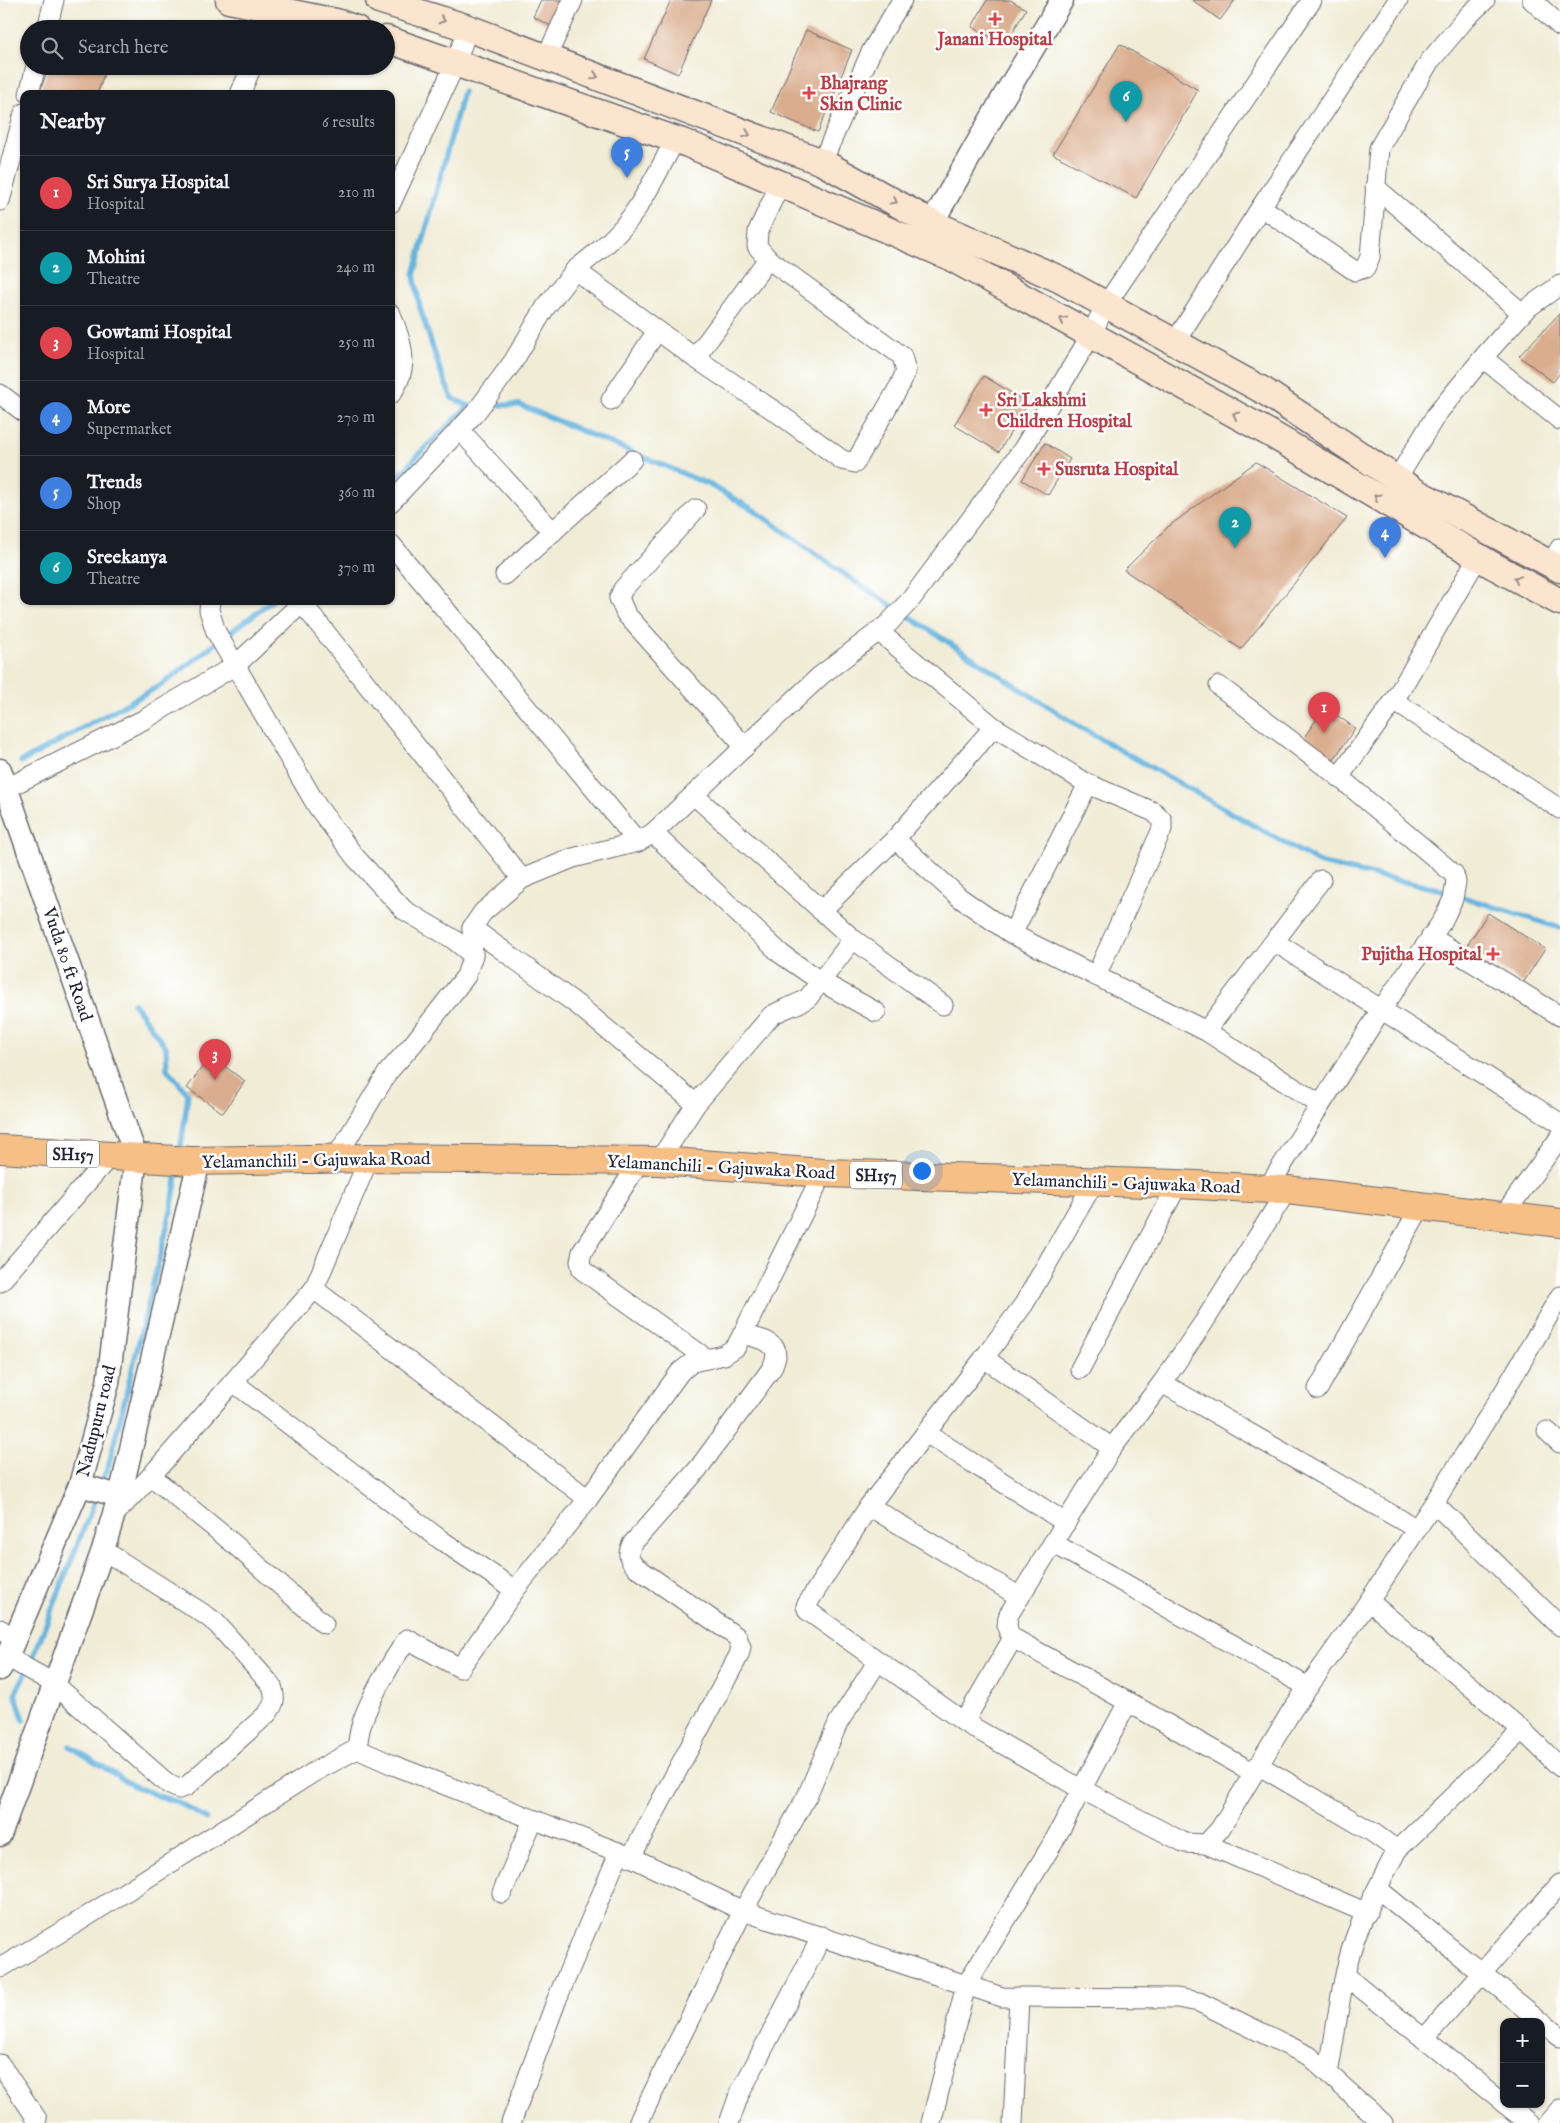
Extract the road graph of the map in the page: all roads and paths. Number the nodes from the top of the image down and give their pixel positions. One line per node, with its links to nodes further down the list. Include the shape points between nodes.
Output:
1 (54, 0): 12 (street)
2 (229, 0): 11 (main road)
3 (379, 0): 15 (main road, one-way to 15)
4 (573, 0): 17 (street)
5 (902, 0): 25 (street, via 871,52)
6 (1062, 0): 31 (street)
7 (1312, 0): 35 (street)
8 (1398, 0): 30 (street)
9 (1485, 0): 27 (street, via 1429,62 1379,148)
10 (1532, 0): 14 (street)
11 (273, 19): 13 (main road)
12 (48, 20)
13 (294, 20)
14 (1560, 26)
15 (468, 28): 17 (main road); 18 (street)
16 (395, 42): 18 (main road)
17 (546, 58): 25 (main road, one-way to 25)
18 (456, 62): 24 (main road); 28 (street)
19 (34, 75): 21 (street)
20 (248, 75): 22 (street)
21 (30, 90)
22 (242, 90)
23 (20, 128): 29 (street)
24 (675, 140): 26 (main road); 33 (street, via 630,219 597,253)
25 (822, 162): 31 (main road, one-way to 31)
26 (780, 184): 32 (street, via 758,231 757,246); 39 (main road, one-way to 26, via 950,258)
27 (1375, 187): 30 (street, via 1370,257 1364,268 1355,271); 36 (street)
28 (395, 194)
29 (0, 200)
30 (1261, 207): 40 (street)
31 (932, 223): 35 (main road, via 1059,279)
32 (768, 260): 41 (street); 41 (street, via 902,356 906,371 900,385 855,463 842,460)
33 (574, 270): 38 (street); 48 (street, via 545,308 513,362 476,412)
34 (1560, 285): 36 (street)
35 (1106, 306): 39 (street); 40 (main road)
36 (1522, 313): 42 (street)
37 (395, 327): 43 (street, via 403,353 404,370)
38 (657, 331): 41 (street); 45 (street)
39 (1091, 335): 55 (main road, one-way to 39, via 1271,434); 62 (street, via 1023,448 912,598)
40 (1175, 342): 50 (main road, via 1264,391)
41 (695, 358)
42 (1483, 358): 47 (street); 50 (street, via 1436,415)
43 (395, 389)
44 (0, 394): 46 (street)
45 (611, 400)
46 (20, 409)
47 (1560, 420)
48 (459, 429): 51 (street); 53 (street)
49 (632, 460): 53 (street)
50 (1397, 479): 56 (main road, via 1416,492)
51 (395, 498)
52 (696, 509): 67 (street, via 619,598 626,614)
53 (553, 532): 57 (street)
54 (395, 549): 73 (street)
55 (1478, 557): 58 (main road, one-way to 55); 65 (street)
56 (1557, 561)
57 (505, 575)
58 (1560, 602)
59 (210, 605): 63 (street, via 216,632)
60 (300, 605): 63 (street)
61 (305, 605): 75 (street)
62 (883, 627): 66 (street); 67 (street, via 820,676)
63 (236, 665): 69 (street, via 146,719); 83 (street, via 318,806 355,857 404,910)
64 (1219, 686): 68 (street)
65 (1394, 701): 68 (street); 72 (street)
66 (994, 728): 70 (street); 74 (street)
67 (745, 747): 71 (street)
68 (1339, 777): 80 (street, via 1454,874 1455,890 1443,920)
69 (3, 779): 96 (street, Vuda 80 ft Road)
70 (1088, 784): 79 (street); 84 (street, via 1154,812 1162,820 1162,829)
71 (694, 795): 73 (street); 77 (street)
72 (1560, 809)
73 (645, 838): 75 (street, via 574,858); 85 (street, via 770,945)
74 (895, 839): 77 (street); 79 (street, via 960,898)
75 (522, 879): 78 (street, via 483,912)
76 (1321, 880): 82 (street)
77 (821, 911): 81 (street)
78 (472, 928): 83 (street); 91 (street, via 579,1006)
79 (1012, 934): 84 (street)
80 (1431, 937): 87 (street); 89 (street)
81 (853, 939): 85 (street); 86 (street)
82 (1275, 942): 87 (street); 90 (street)
83 (473, 955): 98 (street, via 466,976 388,1072)
84 (1096, 976): 90 (street)
85 (820, 981): 88 (street); 91 (street, via 808,998 771,1016)
86 (943, 1005)
87 (1380, 1010): 92 (street); 93 (street)
88 (876, 1012)
89 (1560, 1016)
90 (1206, 1031): 92 (street)
91 (696, 1104): 100 (street)
92 (1319, 1104): 104 (street)
93 (1560, 1122)
94 (1560, 1137): 106 (street)
95 (0, 1149): 96 (main road, Yelamanchili - Gajuwaka Road / SH157)
96 (131, 1157): 99 (main road, Yelamanchili - Gajuwaka Road / SH157); 108 (street); 121 (street, Nadupuru road, via 108,1383)
97 (369, 1158): 98 (main road, Yelamanchili - Gajuwaka Road / SH157); 100 (main road, Yelamanchili - Gajuwaka Road / SH157); 109 (street)
98 (335, 1159): 99 (main road, Yelamanchili - Gajuwaka Road / SH157)
99 (195, 1161): 124 (street)
100 (649, 1161): 101 (main road, Yelamanchili - Gajuwaka Road / SH157); 113 (street, via 582,1252 582,1270)
101 (824, 1173): 102 (main road, Yelamanchili - Gajuwaka Road / SH157); 111 (street)
102 (1094, 1182): 103 (main road, Yelamanchili - Gajuwaka Road / SH157); 112 (street, via 1024,1304)
103 (1178, 1184): 104 (main road, Yelamanchili - Gajuwaka Road / SH157); 114 (street)
104 (1277, 1190): 105 (main road, Yelamanchili - Gajuwaka Road / SH157); 116 (street, via 1204,1322)
105 (1421, 1206): 106 (main road, Yelamanchili - Gajuwaka Road / SH157); 117 (street)
106 (1503, 1216): 107 (main road, Yelamanchili - Gajuwaka Road / SH157)
107 (1560, 1223)
108 (0, 1282)
109 (314, 1289): 115 (street); 122 (street)
110 (1560, 1296): 123 (street)
111 (744, 1334): 113 (street, via 736,1347 724,1355); 151 (street, via 776,1348 772,1368 698,1469 632,1544 628,1553 636,1567 737,1637 741,1646 739,1655)
112 (984, 1358): 118 (street); 119 (street)
113 (707, 1359): 122 (street, via 693,1362 680,1372)
114 (1080, 1369)
115 (234, 1382): 120 (street); 130 (street, via 441,1540)
116 (1162, 1383): 119 (street); 127 (street)
117 (1318, 1389)
118 (926, 1433): 125 (street); 126 (street)
119 (1112, 1448): 126 (street)
120 (151, 1476): 124 (street); 133 (street)
121 (80, 1485): 124 (street); 136 (street, Nadupuru road)
122 (588, 1499): 130 (street)
123 (1434, 1504): 127 (street); 134 (street)
124 (116, 1506): 129 (street)
125 (869, 1506): 131 (street); 137 (street, via 806,1606 808,1611)
126 (1066, 1523): 128 (street)
127 (1417, 1529): 132 (street)
128 (1053, 1544): 131 (street); 139 (street)
129 (103, 1550): 138 (street); 138 (street, via 217,1624 272,1686 273,1705 187,1786 178,1789 161,1778)
130 (515, 1590): 143 (street, via 460,1668 407,1639 366,1712)
131 (1020, 1597): 135 (street, via 1007,1621 1007,1631)
132 (1369, 1602): 139 (street); 142 (street)
133 (324, 1624)
134 (1560, 1626)
135 (1013, 1638): 140 (street); 141 (street)
136 (5, 1648): 138 (street)
137 (878, 1661): 141 (street); 155 (street, via 838,1723 806,1796)
138 (53, 1683): 148 (street)
139 (1308, 1687): 145 (street)
140 (1128, 1702): 145 (street); 146 (street)
141 (964, 1722): 146 (street)
142 (1522, 1730): 144 (street); 150 (street)
143 (356, 1749): 147 (street); 158 (street)
144 (1560, 1767)
145 (1256, 1769): 149 (street, via 1220,1829); 150 (street, via 1372,1832)
146 (1081, 1789): 149 (street, via 1185,1843); 161 (street)
147 (533, 1820): 151 (street); 154 (street)
148 (0, 1835)
149 (1206, 1844): 156 (street)
150 (1397, 1850): 153 (street)
151 (625, 1855): 155 (street); 171 (street, via 557,1999)
152 (1560, 1884): 159 (street)
153 (1378, 1889): 156 (street); 159 (street)
154 (502, 1893)
155 (743, 1911): 157 (street); 172 (street)
156 (1366, 1913): 160 (street)
157 (822, 1936): 161 (street); 173 (street, via 739,2094)
158 (0, 1968)
159 (1482, 1973): 163 (street); 164 (street)
160 (1346, 1976): 164 (street); 166 (street)
161 (966, 1986): 162 (street, via 1002,1997); 174 (street)
162 (1019, 1998): 166 (street, via 1177,1998 1199,2002 1309,2056); 175 (street)
163 (1560, 2037)
164 (1424, 2039): 167 (street)
165 (0, 2064): 170 (street)
166 (1328, 2073): 176 (street)
167 (1500, 2100)
168 (1510, 2108): 177 (street)
169 (1560, 2109): 178 (street)
170 (37, 2119)
171 (510, 2123)
172 (638, 2123)
173 (729, 2123)
174 (931, 2123)
175 (1013, 2123)
176 (1383, 2123)
177 (1529, 2123)
178 (1548, 2123)

